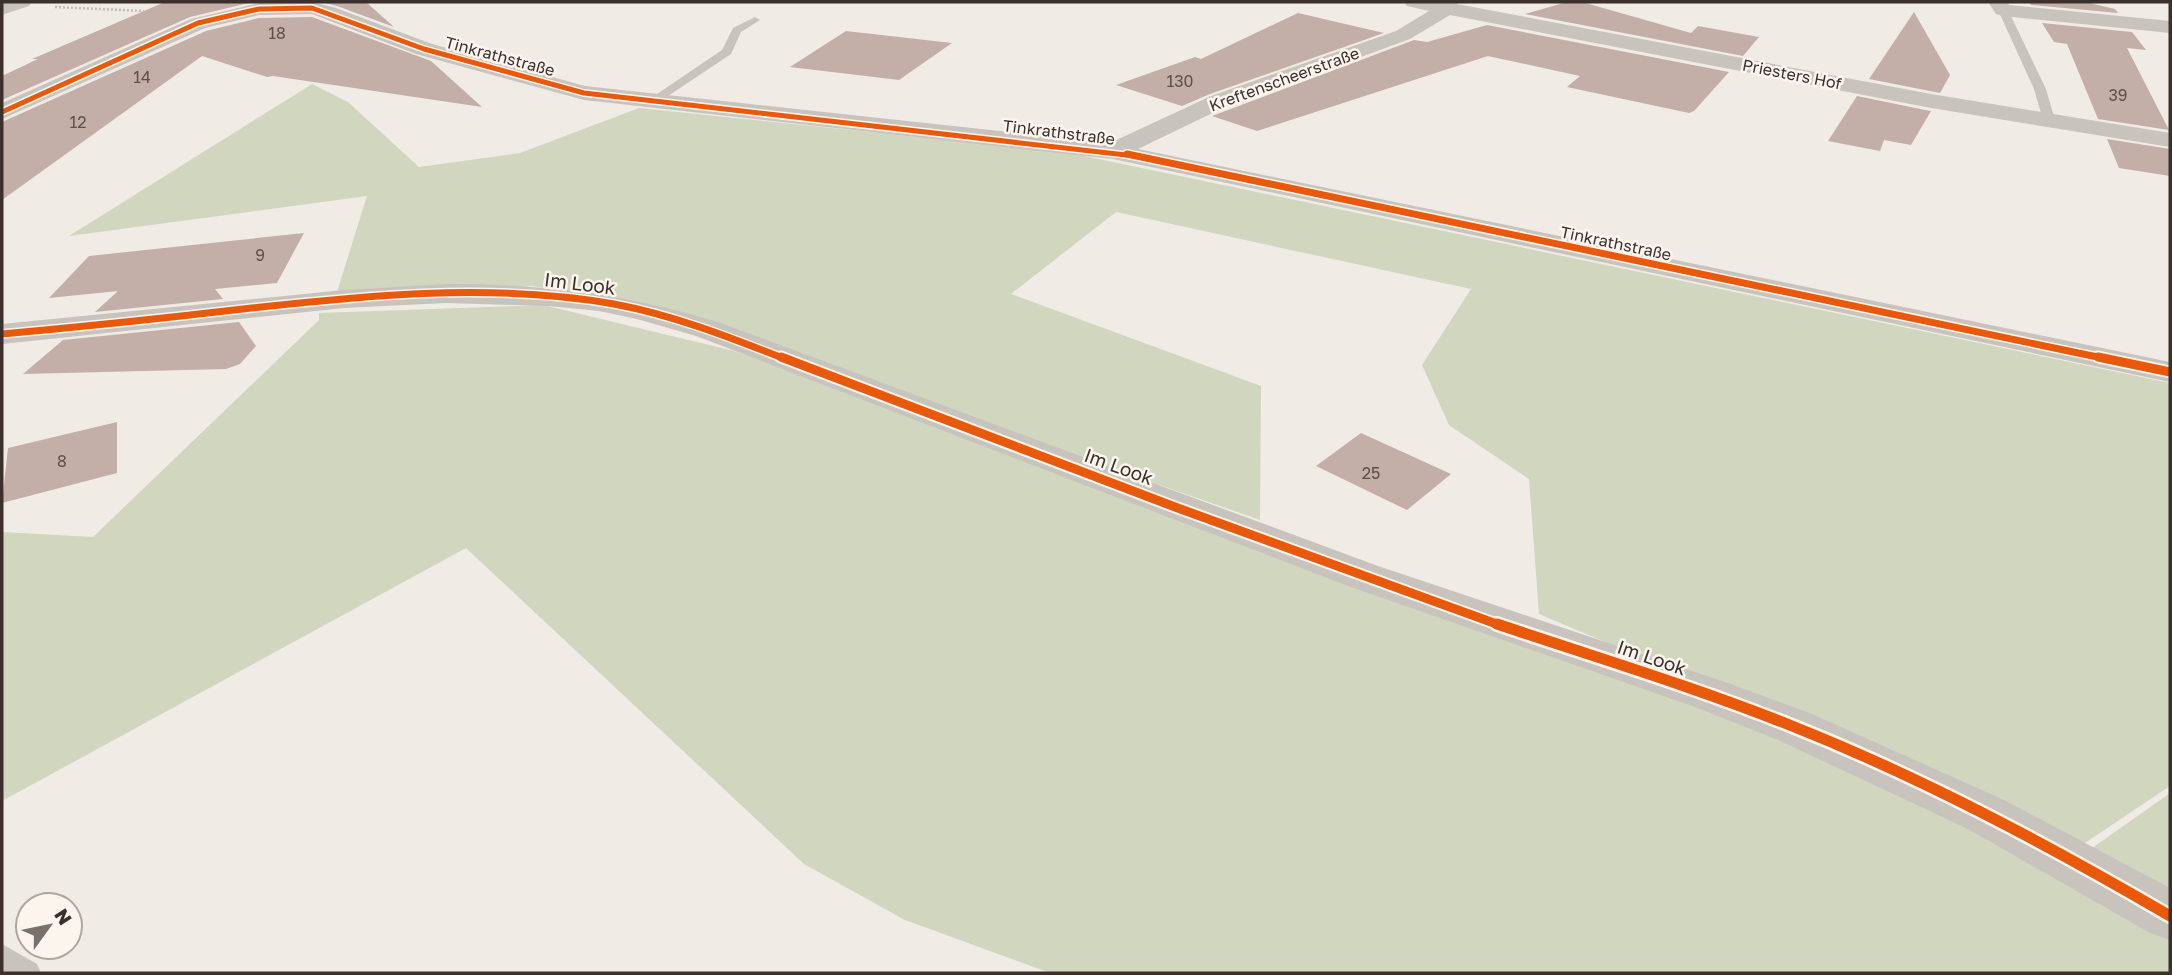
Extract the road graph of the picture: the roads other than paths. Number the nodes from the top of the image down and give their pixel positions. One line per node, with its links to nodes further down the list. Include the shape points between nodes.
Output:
1 (1414, 2): 2 (street, Priesters Hof)
2 (1447, 5): 8 (street, Priesters Hof); 10 (street, Kreftenscheerstraße, via 1403,35 1219,101)
3 (2001, 6): 5 (street); 8 (lane, via 2040,89)
4 (755, 20): 6 (lane, via 737,30 727,52)
5 (2170, 27)
6 (655, 100): 7 (street, Tinkrathstraße, via 583,93 424,50 329,12 288,7 244,11 198,23); 10 (street, Tinkrathstraße)
7 (2, 112)
8 (2049, 120): 9 (street, Priesters Hof)
9 (2170, 140)
10 (1113, 151): 12 (street, Tinkrathstraße)
11 (2, 334): 13 (street, Im Look, via 297,302 442,292 544,295 658,314 1460,611 1793,726 2071,857)
12 (2170, 372)
13 (2170, 916)
14 (2, 957): 15 (lane)
15 (27, 973)

